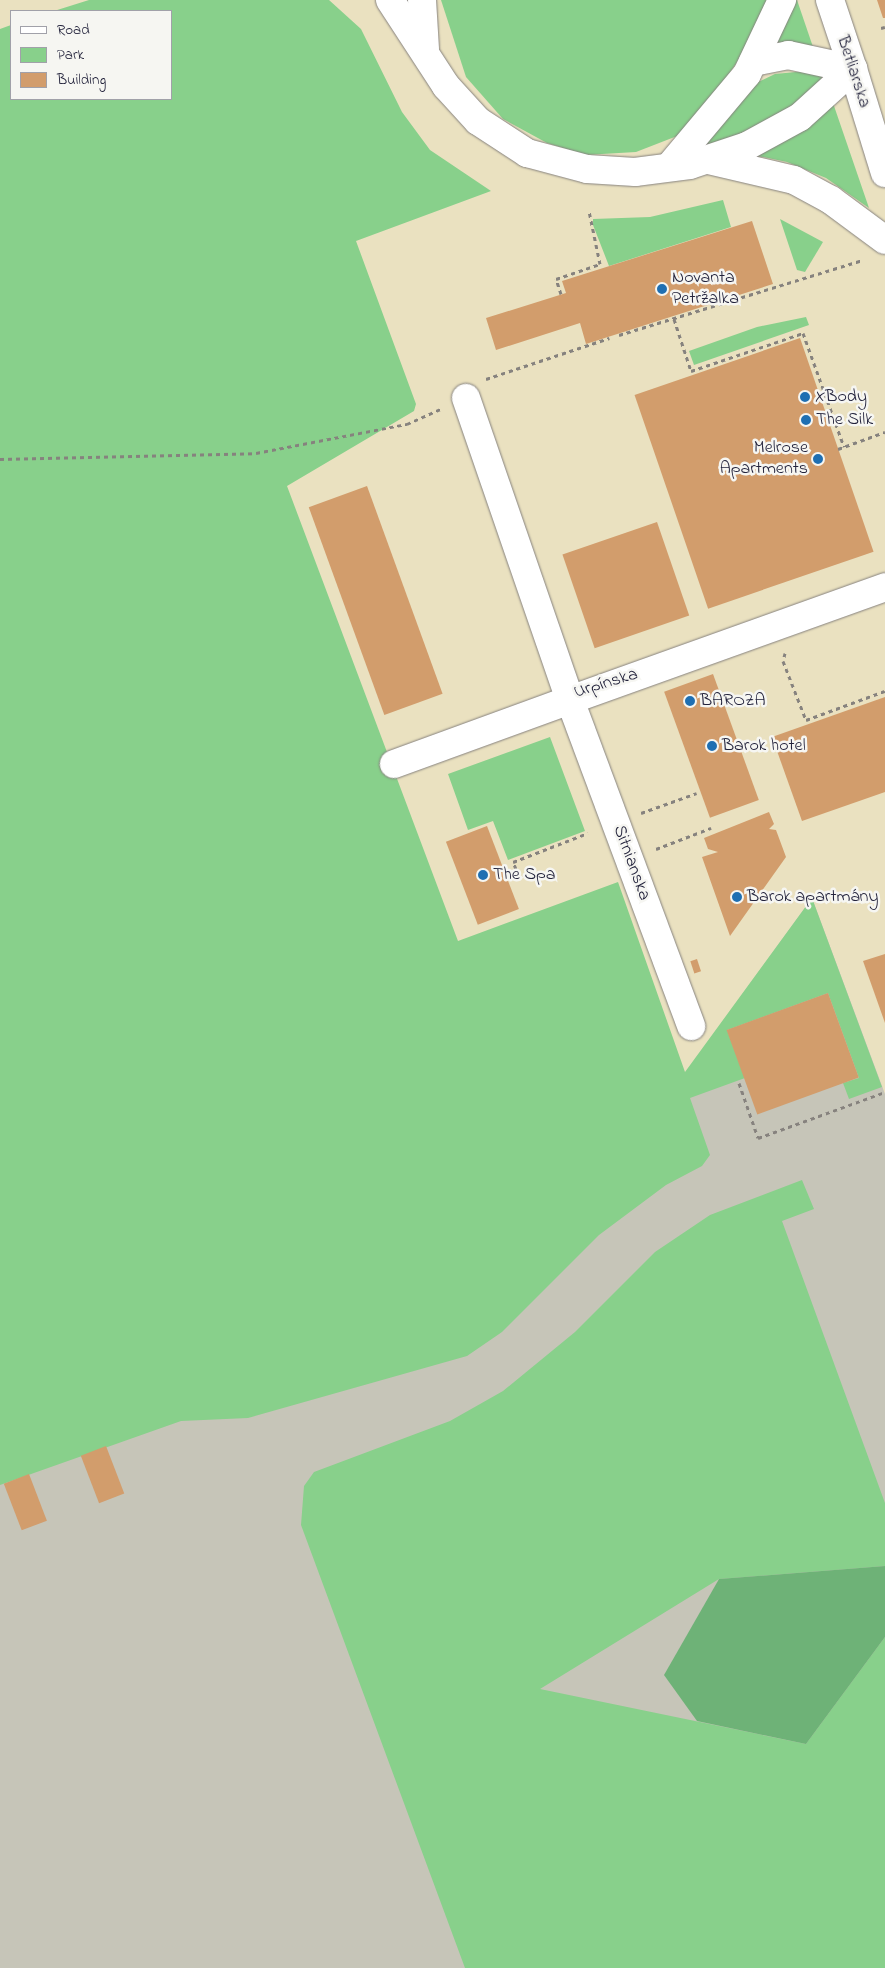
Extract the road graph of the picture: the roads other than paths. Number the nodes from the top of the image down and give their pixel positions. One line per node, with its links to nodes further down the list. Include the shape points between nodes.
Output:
1 (390, 0): 5 (street)
2 (422, 0): 5 (street)
3 (782, 0): 6 (street)
4 (830, 0): 7 (street, Betliarska)
5 (425, 49): 9 (street, via 446,86 478,121 527,153 605,172)
6 (753, 62): 7 (street, via 798,56); 9 (street, via 728,102)
7 (853, 69): 8 (street, via 800,117); 10 (street, Betliarska)
8 (708, 160): 9 (street); 11 (street, via 794,180 831,200)
9 (669, 167)
10 (885, 173)
11 (878, 249)
12 (472, 390): 14 (street, Urpínska)
13 (885, 587): 14 (street, Urpínska)
14 (570, 700): 15 (street); 16 (street, Sitnianska)
15 (394, 764)
16 (691, 1026)

